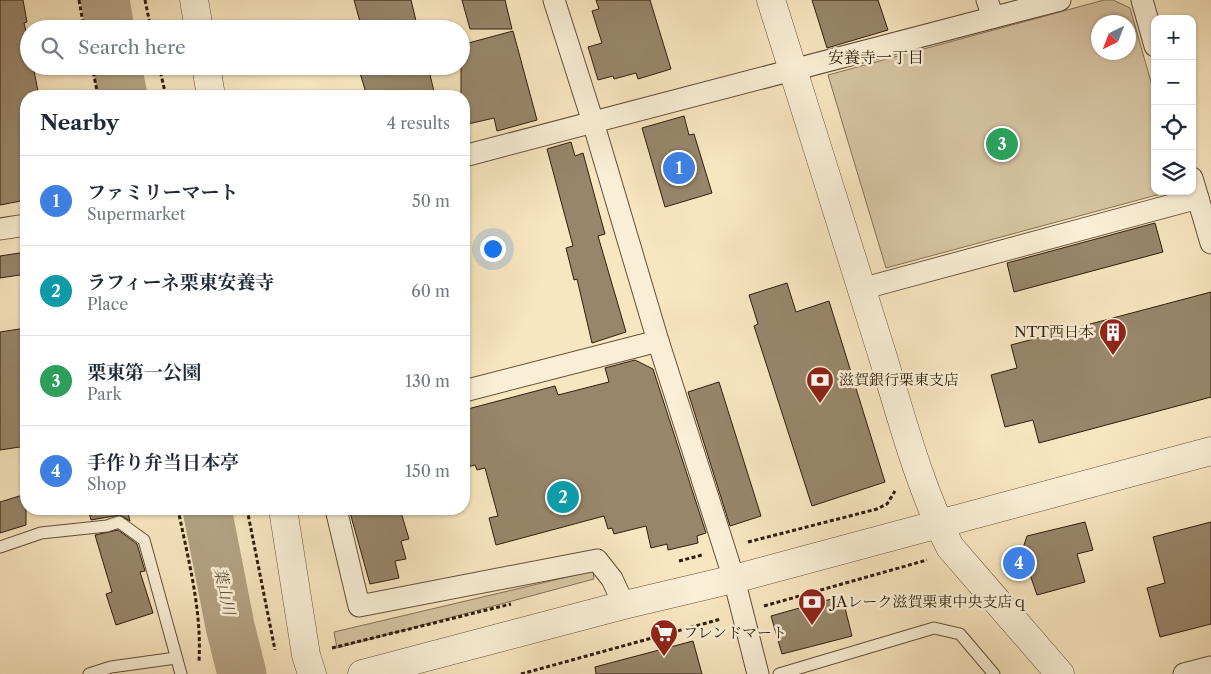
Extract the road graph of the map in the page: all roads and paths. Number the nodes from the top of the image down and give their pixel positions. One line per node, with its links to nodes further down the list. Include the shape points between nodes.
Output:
1 (79, 0): 9 (path)
2 (145, 0): 10 (path)
3 (194, 0): 11 (street)
4 (554, 0): 20 (street)
5 (771, 0): 13 (street)
6 (1060, 0): 8 (street)
7 (1142, 0): 12 (street)
8 (990, 9): 13 (street)
9 (82, 20)
10 (149, 20)
11 (197, 20)
12 (1151, 32)
13 (794, 70): 20 (street); 27 (street)
14 (94, 75): 17 (path)
15 (162, 75): 18 (path)
16 (208, 75): 19 (street)
17 (97, 90)
18 (165, 90)
19 (210, 90)
20 (593, 122): 21 (street); 28 (street)
21 (470, 154)
22 (1196, 192): 26 (street)
23 (1172, 195): 27 (street)
24 (20, 226): 25 (street)
25 (0, 229)
26 (1211, 244)
27 (861, 289): 36 (street)
28 (658, 341): 29 (street); 40 (street)
29 (470, 390)
30 (1211, 451): 36 (street)
31 (895, 490): 37 (path, via 887,504 877,509)
32 (179, 515): 47 (path, via 193,583 200,643)
33 (248, 515): 45 (path)
34 (284, 515): 50 (street, via 306,655)
35 (337, 515): 41 (street, via 359,606 597,560 612,579)
36 (938, 523): 40 (street); 56 (street, via 950,547)
37 (745, 543)
38 (0, 547): 44 (lane, via 42,533 119,522 144,540)
39 (932, 565): 42 (path, via 928,560)
40 (734, 579): 41 (street); 53 (street)
41 (624, 605): 51 (street)
42 (761, 606)
43 (723, 618): 52 (path)
44 (176, 658): 48 (lane, via 111,666); 49 (lane)
45 (277, 659)
46 (1211, 667): 57 (street)
47 (196, 668)
48 (89, 674)
49 (181, 674)
50 (312, 674)
51 (362, 674)
52 (521, 674)
53 (758, 674)
54 (779, 674): 55 (lane, via 934,628 960,634)
55 (994, 674)
56 (1060, 674)
57 (1184, 674)

